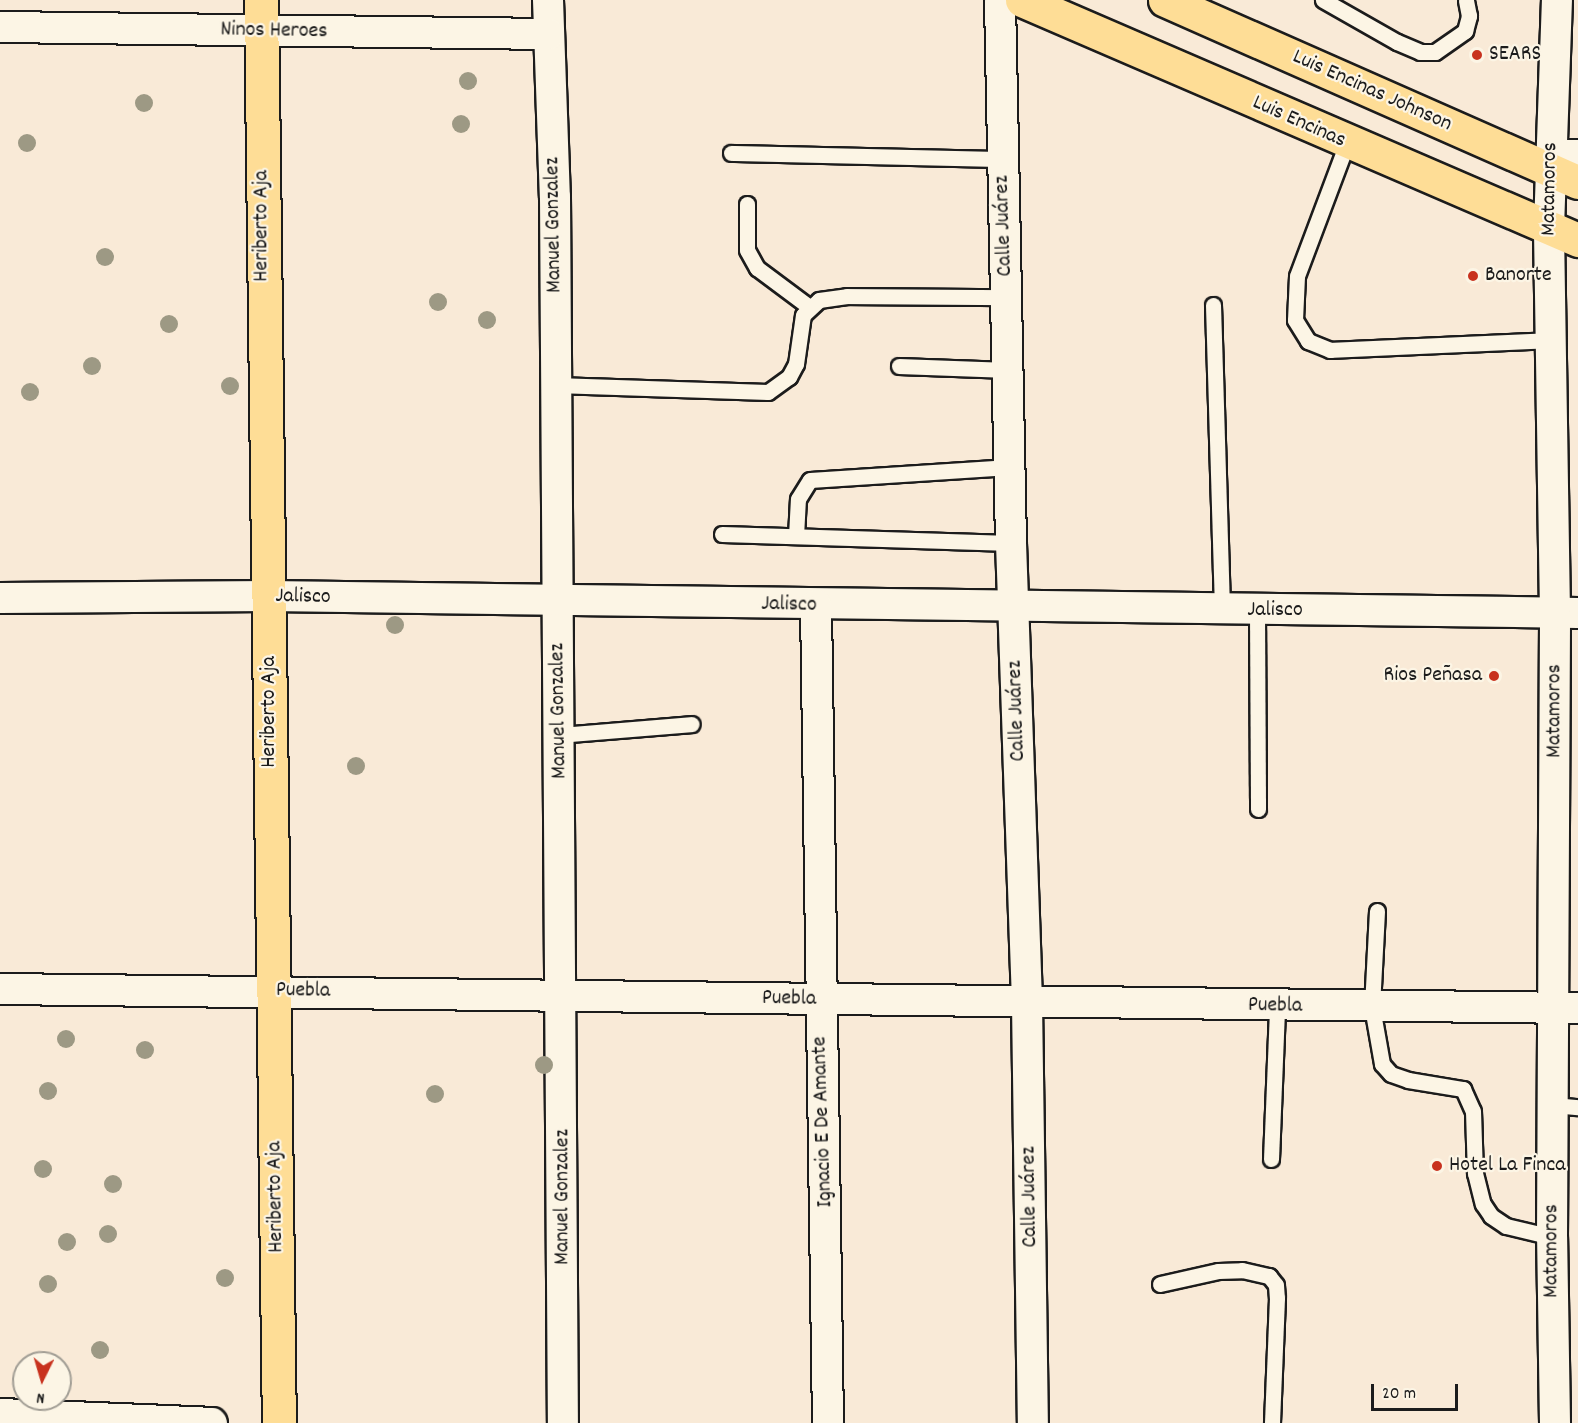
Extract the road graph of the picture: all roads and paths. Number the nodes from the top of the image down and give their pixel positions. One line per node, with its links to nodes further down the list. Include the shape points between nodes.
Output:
1 (548, 0): 11 (street, Manuel Gonzalez)
2 (1000, 0): 14 (street, Calle Juárez)
3 (1022, 0): 12 (main road, Luis Encinas)
4 (1165, 0): 8 (main road, Luis Encinas Johnson)
5 (1323, 0): 6 (lane, via 1420,52 1435,52 1465,30 1469,16)
6 (1466, 0)
7 (1557, 0): 15 (street, Matamoros)
8 (1206, 9): 15 (main road, Luis Encinas Johnson)
9 (261, 15): 10 (street, Ninos Heroes); 11 (street, Ninos Heroes); 29 (main road, Heriberto Aja)
10 (0, 27)
11 (549, 34): 24 (street, Manuel Gonzalez)
12 (1347, 143): 17 (main road, Luis Encinas); 21 (lane, via 1297,276 1295,320 1308,341 1330,350)
13 (731, 153): 14 (lane)
14 (1002, 159): 18 (street, Calle Juárez)
15 (1564, 166): 17 (street, Matamoros)
16 (747, 204): 20 (lane, via 747,250 758,268)
17 (1563, 234): 21 (street, Matamoros)
18 (1006, 297): 20 (lane, via 847,296 827,297); 23 (street, Calle Juárez)
19 (1213, 305): 34 (lane)
20 (808, 306): 24 (lane, via 803,315 796,364 781,386 768,392)
21 (1551, 340): 36 (street, Matamoros)
22 (899, 366): 23 (lane)
23 (1008, 370): 25 (street, Calle Juárez)
24 (555, 385): 31 (street, Manuel Gonzalez)
25 (1010, 467): 27 (lane, via 810,480 798,499); 28 (street, Calle Juárez)
26 (722, 534): 27 (lane)
27 (796, 536): 28 (lane)
28 (1011, 543): 33 (street, Calle Juárez)
29 (269, 596): 30 (street, Jalisco); 31 (street, Jalisco); 42 (main road, Heriberto Aja)
30 (0, 598)
31 (558, 602): 32 (street, Jalisco); 38 (street, Manuel Gonzalez)
32 (816, 605): 33 (street, Jalisco); 44 (street, Ignacio E De Amante)
33 (1014, 608): 34 (street, Jalisco); 45 (street, Calle Juárez)
34 (1222, 611): 35 (street, Jalisco)
35 (1257, 611): 36 (street, Jalisco); 39 (lane)
36 (1567, 613): 48 (street, Matamoros)
37 (692, 724): 38 (lane)
38 (559, 735): 43 (street, Manuel Gonzalez)
39 (1258, 809)
40 (1377, 911): 47 (lane)
41 (0, 989): 42 (street, Puebla)
42 (270, 991): 43 (street, Puebla); 55 (main road, Heriberto Aja)
43 (563, 996): 44 (street, Puebla); 56 (street, Manuel Gonzalez)
44 (820, 1000): 45 (street, Puebla); 57 (street, Ignacio E De Amante)
45 (1027, 1002): 46 (street, Puebla); 58 (street, Calle Juárez)
46 (1277, 1007): 47 (street, Puebla); 50 (lane)
47 (1372, 1007): 48 (street, Puebla); 51 (lane, via 1376,1044 1382,1064 1391,1074 1449,1084 1470,1096 1475,1173 1483,1204 1491,1216 1506,1226)
48 (1566, 1008): 49 (street, Matamoros)
49 (1565, 1106): 51 (street, Matamoros)
50 (1271, 1159)
51 (1552, 1237): 60 (street, Matamoros)
52 (1160, 1284): 59 (lane, via 1218,1271 1242,1270 1269,1276 1276,1285 1277,1298)
53 (0, 1414): 54 (street)
54 (212, 1423)
55 (279, 1423)
56 (563, 1423)
57 (828, 1423)
58 (1033, 1423)
59 (1272, 1423)
60 (1555, 1423)

